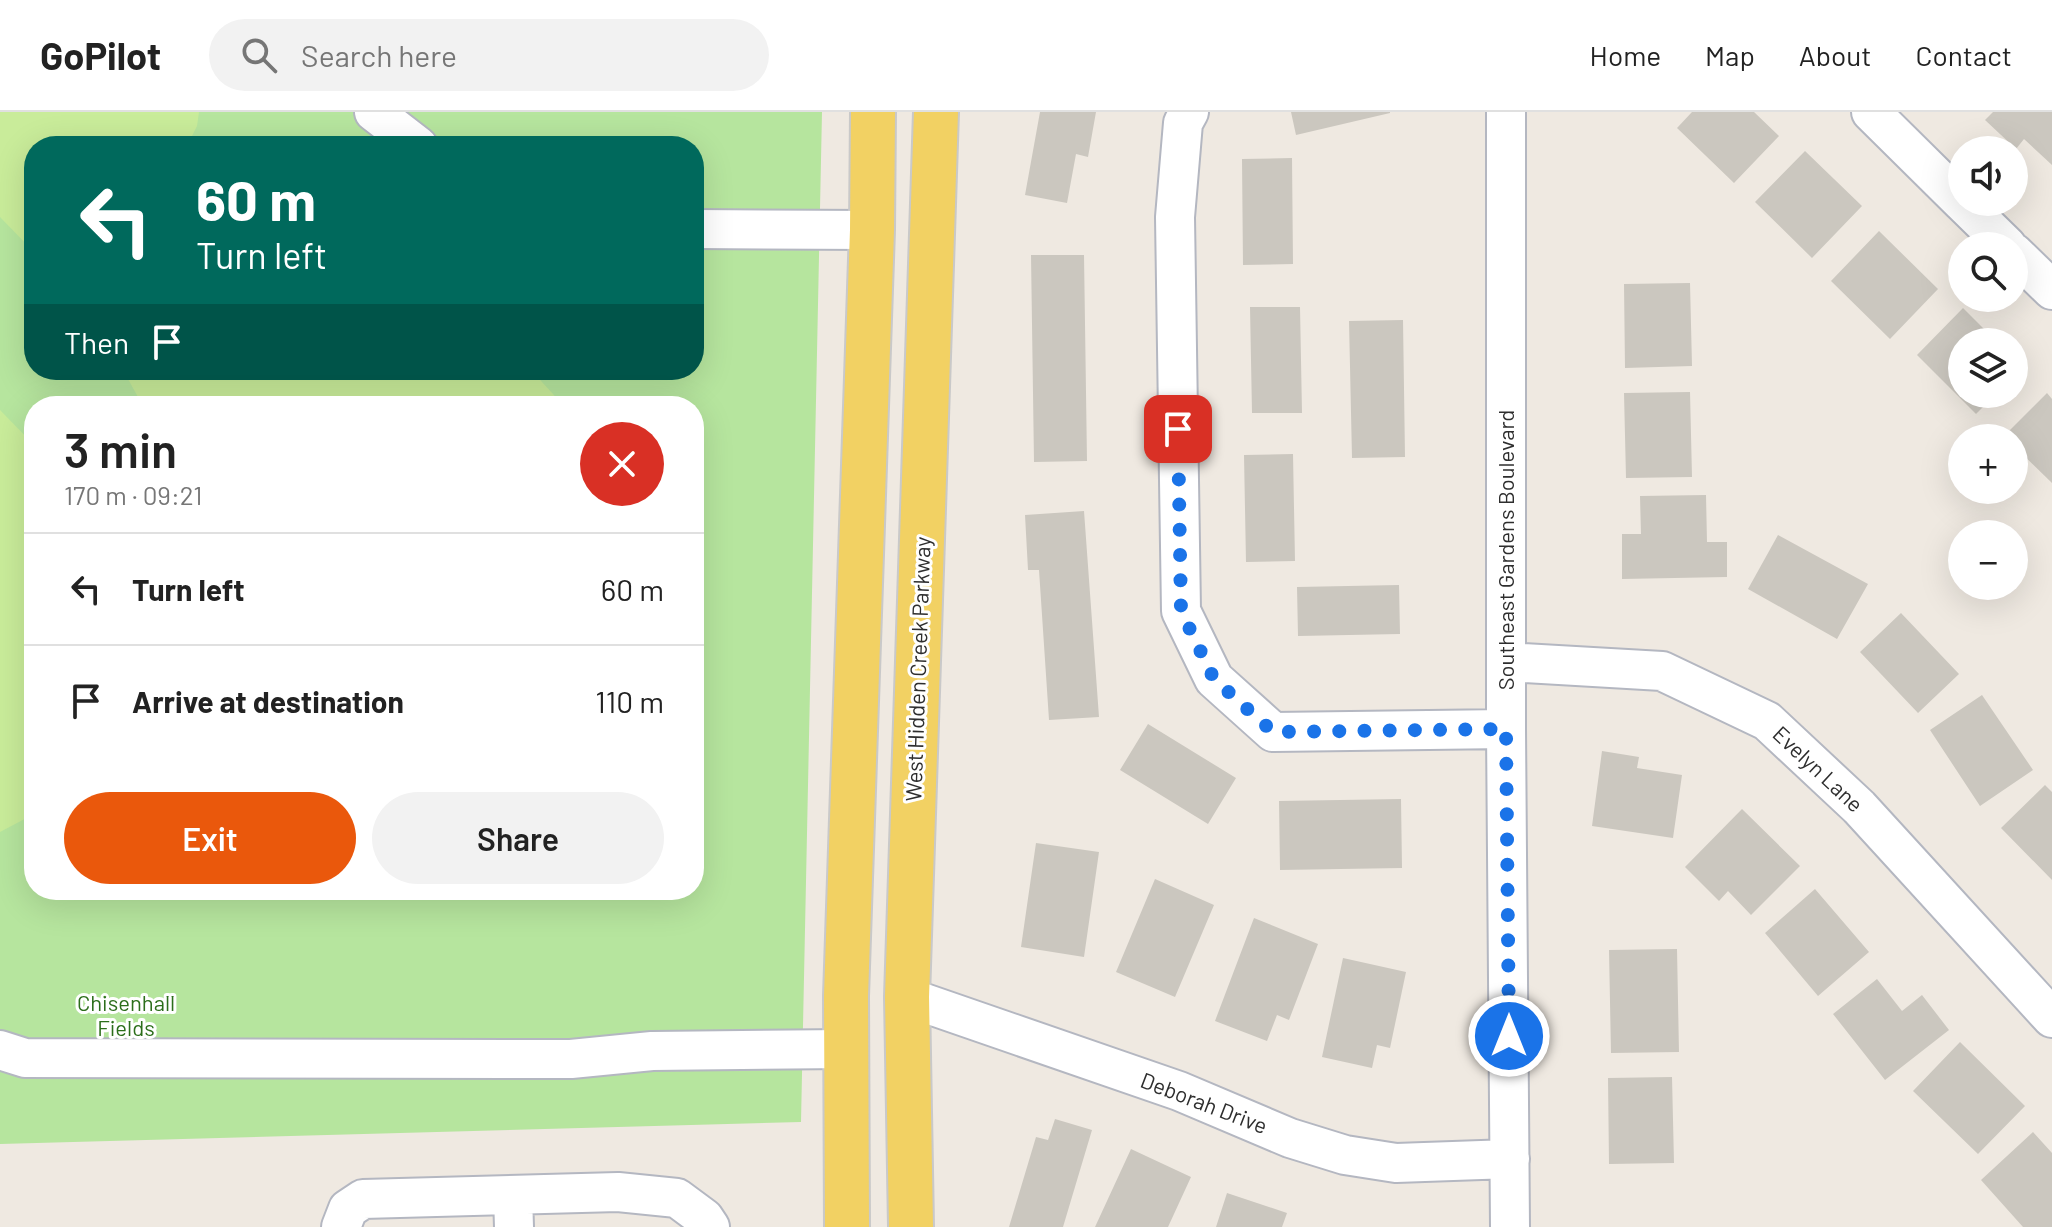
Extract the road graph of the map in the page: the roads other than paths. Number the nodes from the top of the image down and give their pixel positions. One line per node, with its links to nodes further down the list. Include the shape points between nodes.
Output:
1 (374, 112): 7 (street)
2 (873, 112): 11 (main road)
3 (936, 112): 12 (main road, West Hidden Creek Parkway)
4 (1189, 112): 17 (street, via 1183,123 1175,217 1181,611 1214,679 1273,732)
5 (1506, 112): 16 (street, Southeast Gardens Boulevard)
6 (1871, 112): 8 (street)
7 (405, 136)
8 (1948, 188)
9 (1976, 216): 13 (street)
10 (704, 229): 11 (street)
11 (872, 230): 12 (main road); 20 (main road)
12 (933, 232): 18 (main road, West Hidden Creek Parkway)
13 (1993, 232)
14 (2028, 267): 15 (street)
15 (2052, 290)
16 (1506, 662): 17 (street, Southeast Gardens Boulevard); 19 (street, Evelyn Lane, via 1662,671 1767,721 1859,807)
17 (1506, 729): 22 (street, Southeast Gardens Boulevard)
18 (907, 997): 22 (street, Deborah Drive, via 1345,1155 1396,1163); 27 (main road, West Hidden Creek Parkway)
19 (2052, 1018)
20 (847, 1049): 21 (street, via 652,1051 571,1059 25,1058); 26 (main road)
21 (0, 1050)
22 (1510, 1159): 28 (street, Southeast Gardens Boulevard)
23 (514, 1211): 24 (street, via 363,1199 348,1209); 25 (street, via 618,1192 677,1198)
24 (341, 1227)
25 (710, 1227)
26 (847, 1227)
27 (911, 1227)
28 (1510, 1227)

